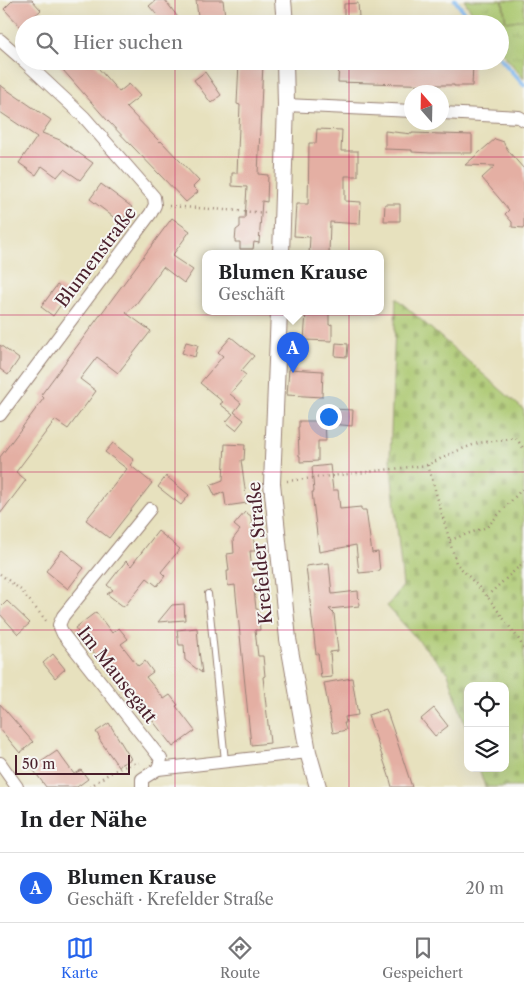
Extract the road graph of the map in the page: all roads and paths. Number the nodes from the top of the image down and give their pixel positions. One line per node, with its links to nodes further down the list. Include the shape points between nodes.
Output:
1 (283, 0): 2 (main road)
2 (284, 15)
3 (0, 40): 4 (street, Blumenstraße)
4 (15, 53)
5 (34, 70): 11 (street, Blumenstraße, via 84,117 154,198)
6 (286, 70): 7 (main road)
7 (286, 105): 8 (street); 12 (main road)
8 (404, 111)
9 (449, 112): 10 (street, via 519,116)
10 (524, 120)
11 (155, 205): 12 (path); 15 (street, Blumenstraße)
12 (283, 213): 13 (main road)
13 (281, 250)
14 (279, 315): 19 (main road, Krefelder Straße)
15 (5, 398): 16 (street, Blumenstraße)
16 (0, 415)
17 (524, 449): 18 (path, via 516,438 478,443)
18 (428, 465): 19 (path); 22 (path)
19 (272, 483): 31 (main road, Krefelder Straße, via 288,639)
20 (524, 487): 22 (path, via 487,527)
21 (150, 509): 27 (street, Im Mausegatt)
22 (450, 540): 26 (path, via 456,563)
23 (524, 562): 26 (path)
24 (0, 574): 27 (path, via 20,590 49,625)
25 (208, 594): 32 (lane)
26 (487, 596): 29 (path)
27 (59, 625): 34 (street, Im Mausegatt)
28 (524, 637): 29 (path)
29 (520, 641): 30 (path)
30 (524, 650)
31 (308, 752): 32 (street); 38 (main road, Krefelder Straße)
32 (225, 761): 34 (street)
33 (0, 763): 35 (street)
34 (160, 764): 36 (path, via 129,765 111,772); 37 (street, via 142,780)
35 (17, 787)
36 (90, 787)
37 (142, 787)
38 (318, 787)

